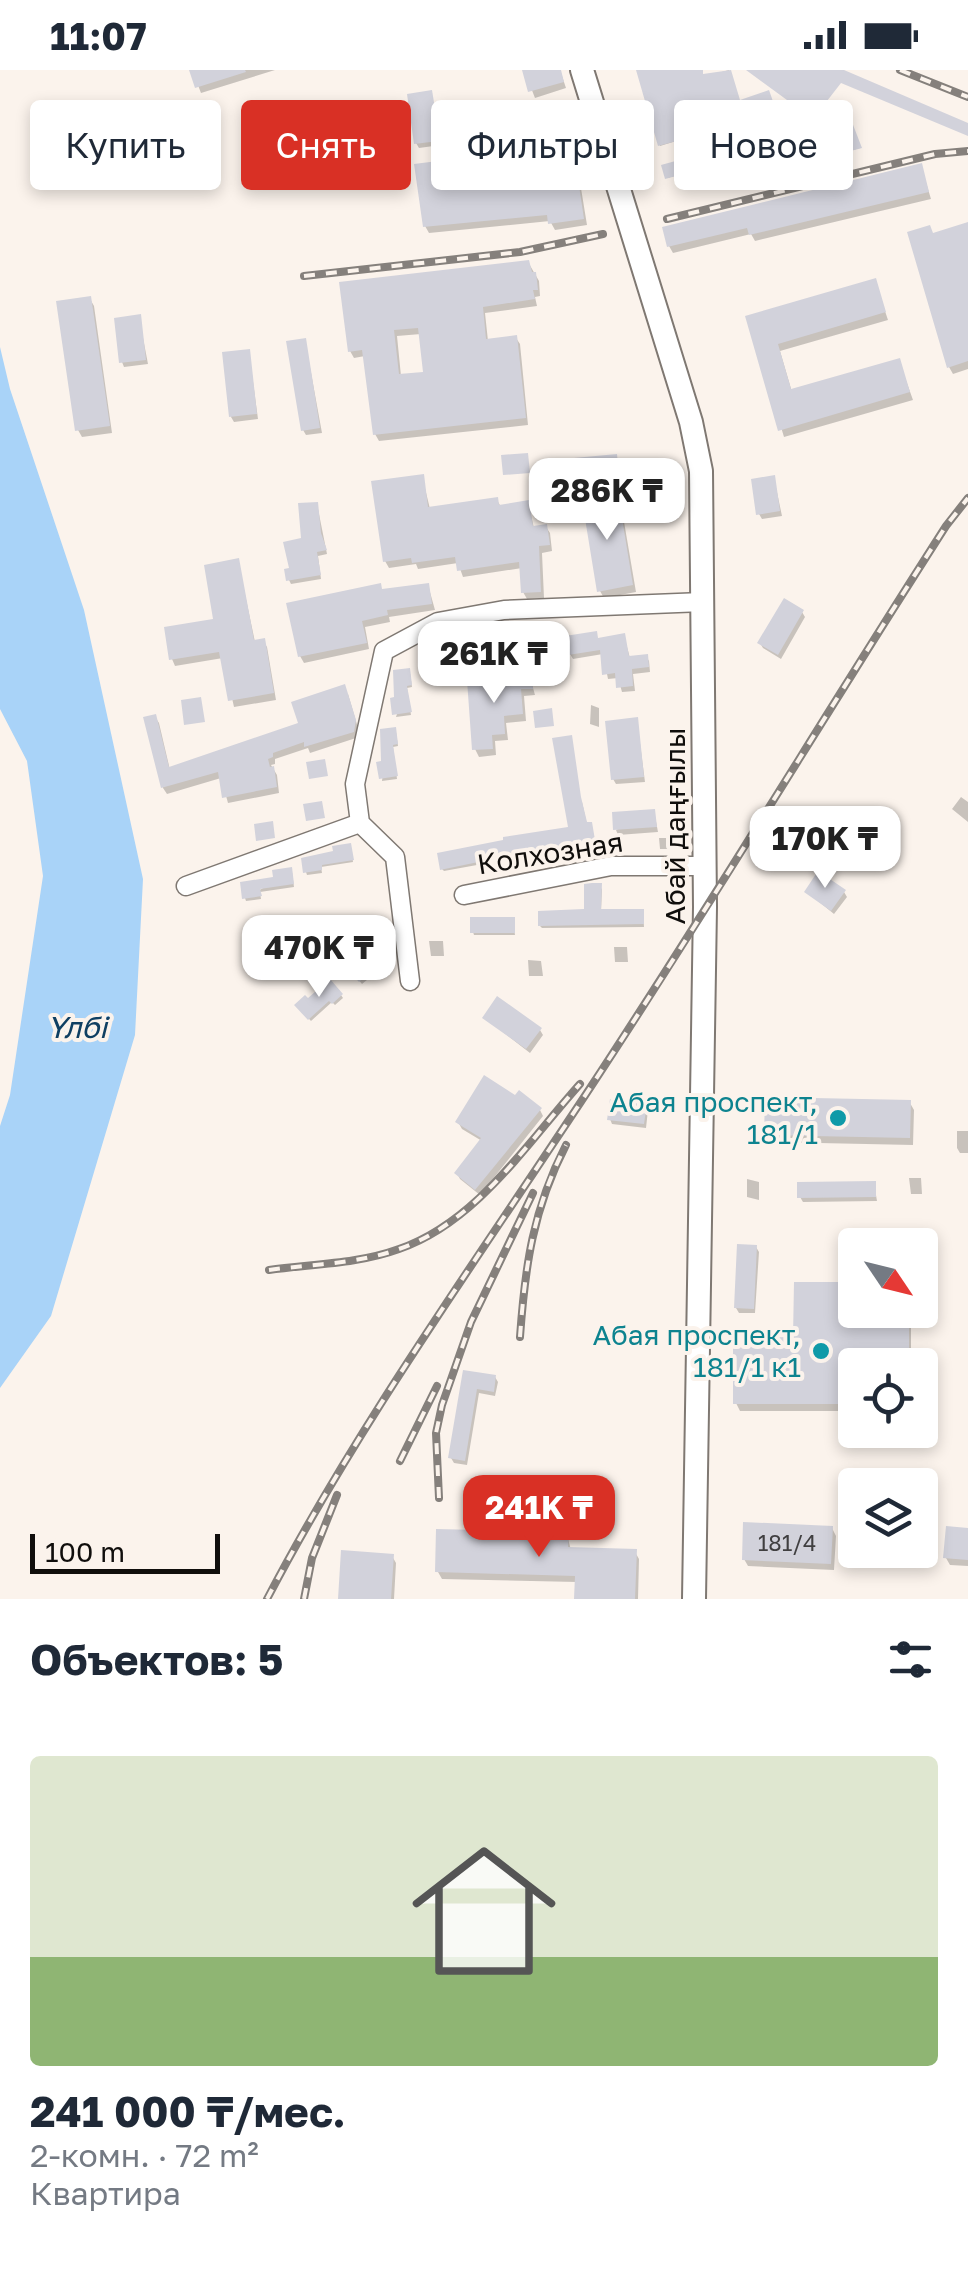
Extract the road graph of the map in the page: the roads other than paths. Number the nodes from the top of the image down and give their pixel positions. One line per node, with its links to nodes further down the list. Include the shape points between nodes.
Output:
1 (582, 70): 2 (main road, Абай даңғылы, via 690,422 700,471)
2 (702, 602): 3 (street, via 504,610 438,622 384,650 355,784); 4 (main road, Абай даңғылы)
3 (360, 823): 5 (street); 7 (street, via 395,857)
4 (705, 866): 6 (street, Колхозная, via 610,866); 8 (main road, Абай даңғылы)
5 (186, 886)
6 (464, 895)
7 (410, 981)
8 (694, 1599)

